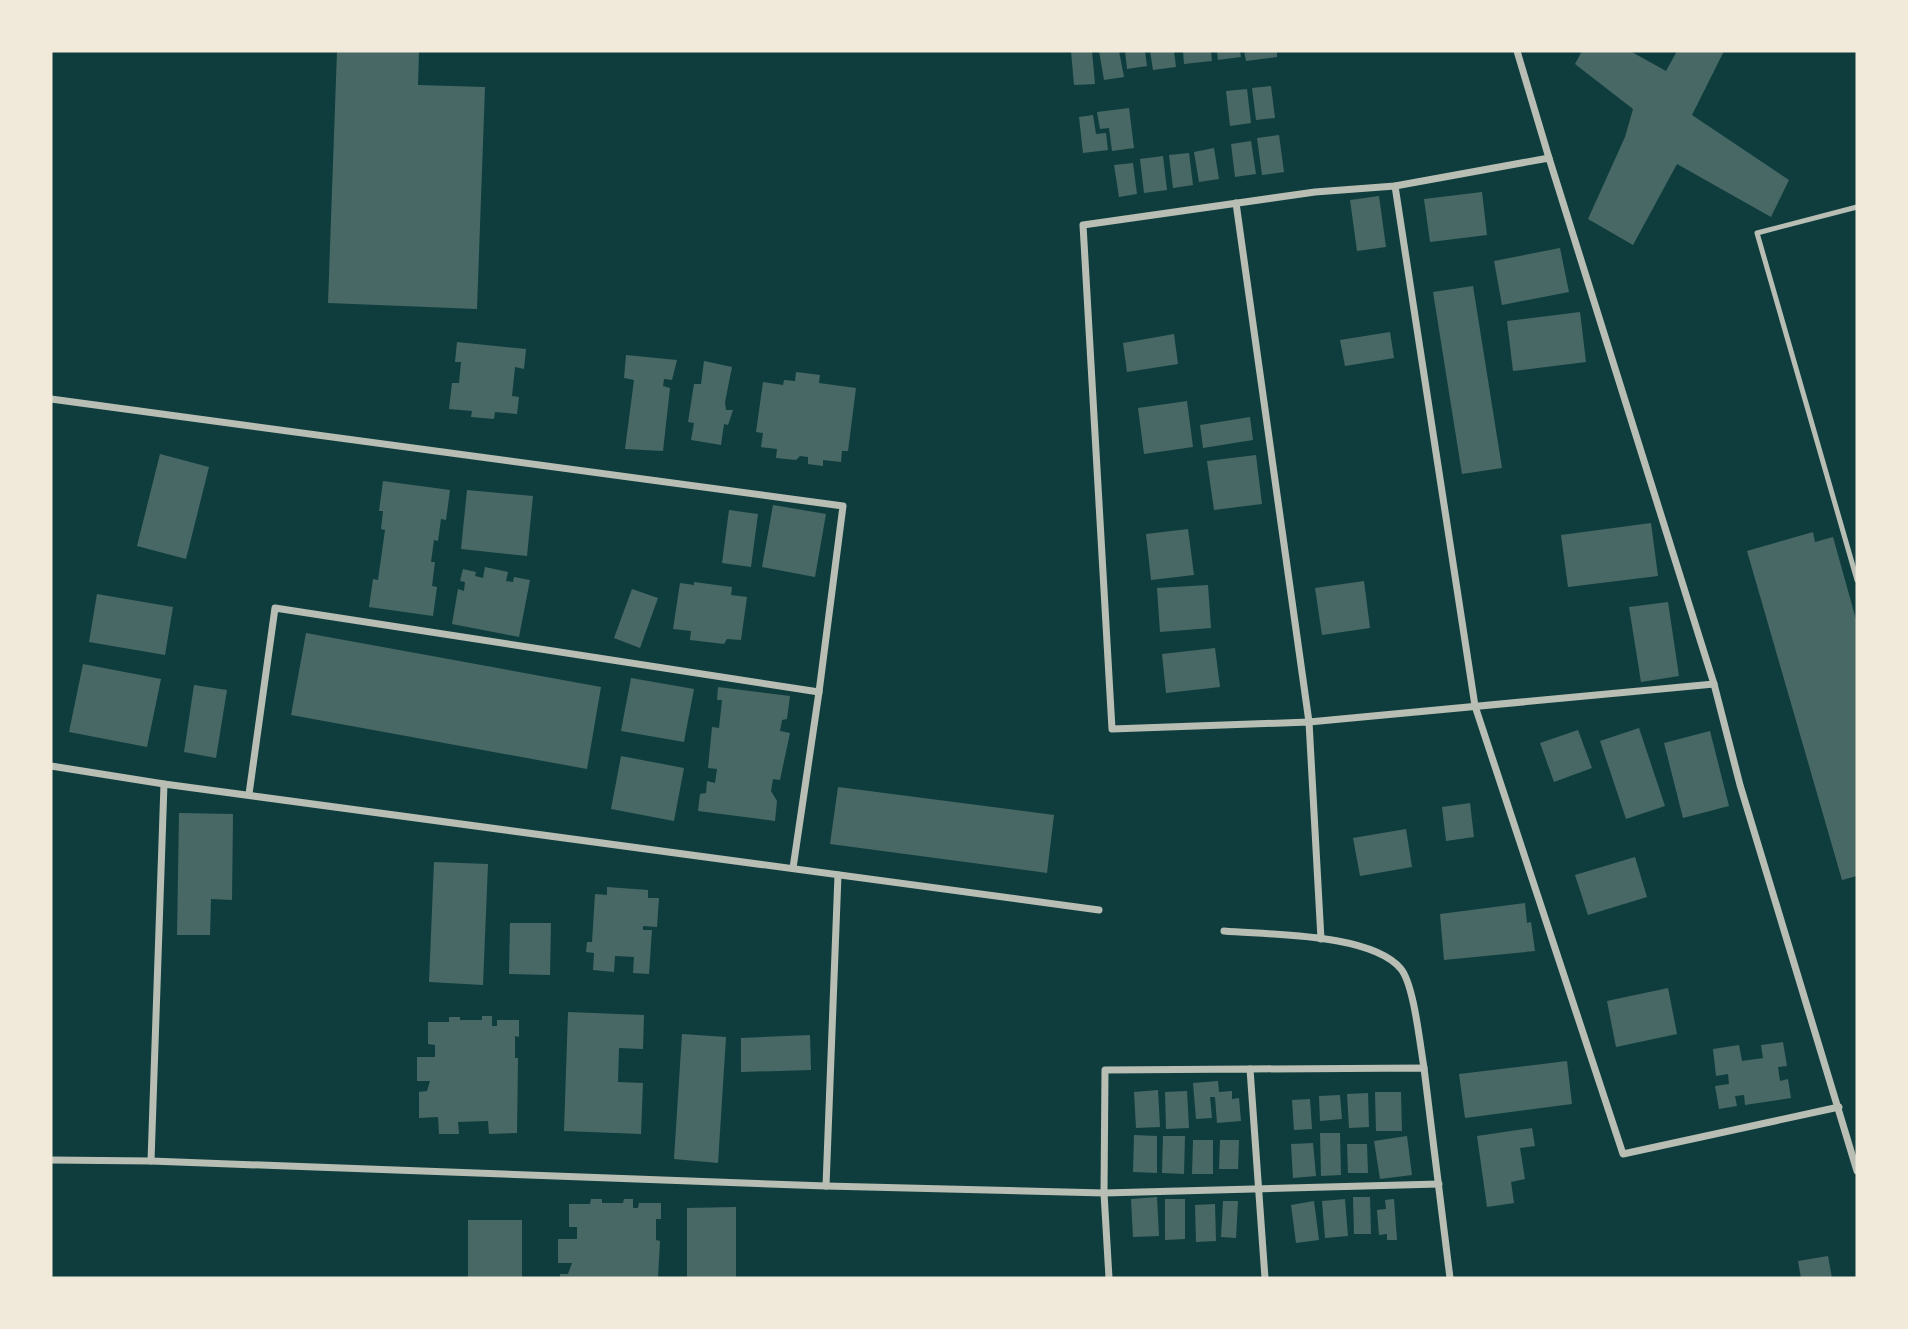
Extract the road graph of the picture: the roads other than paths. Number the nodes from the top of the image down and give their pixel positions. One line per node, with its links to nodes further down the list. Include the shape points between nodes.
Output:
1 (1517, 51): 2 (street)
2 (1549, 158): 3 (street); 8 (street)
3 (1395, 186): 4 (street); 10 (street)
4 (1236, 204): 11 (street); 11 (street, via 1083,225 1112,729)
5 (1857, 207): 7 (lane, via 1757,233)
6 (51, 399): 9 (street, via 843,506)
7 (1857, 580)
8 (1714, 684): 10 (street); 22 (street, via 1740,785)
9 (819, 692): 14 (street, via 275,608); 15 (street)
10 (1475, 706): 11 (street); 22 (street, via 1623,1154)
11 (1308, 722): 19 (street)
12 (51, 766): 13 (street)
13 (164, 784): 14 (street); 24 (street)
14 (249, 794): 15 (street)
15 (793, 868): 16 (street)
16 (838, 874): 17 (street); 27 (street)
17 (1099, 911)
18 (1224, 931): 19 (street)
19 (1321, 939): 21 (street, via 1375,950 1401,969 1411,994)
20 (1250, 1069): 21 (street); 28 (street); 29 (street, via 1105,1070)
21 (1424, 1069): 26 (street)
22 (1839, 1107): 25 (street)
23 (51, 1160): 24 (street)
24 (151, 1161): 27 (street)
25 (1857, 1171)
26 (1439, 1184): 28 (street); 32 (street)
27 (826, 1186): 29 (street)
28 (1259, 1188): 29 (street); 31 (street)
29 (1104, 1193): 30 (street)
30 (1109, 1278)
31 (1265, 1278)
32 (1450, 1278)

